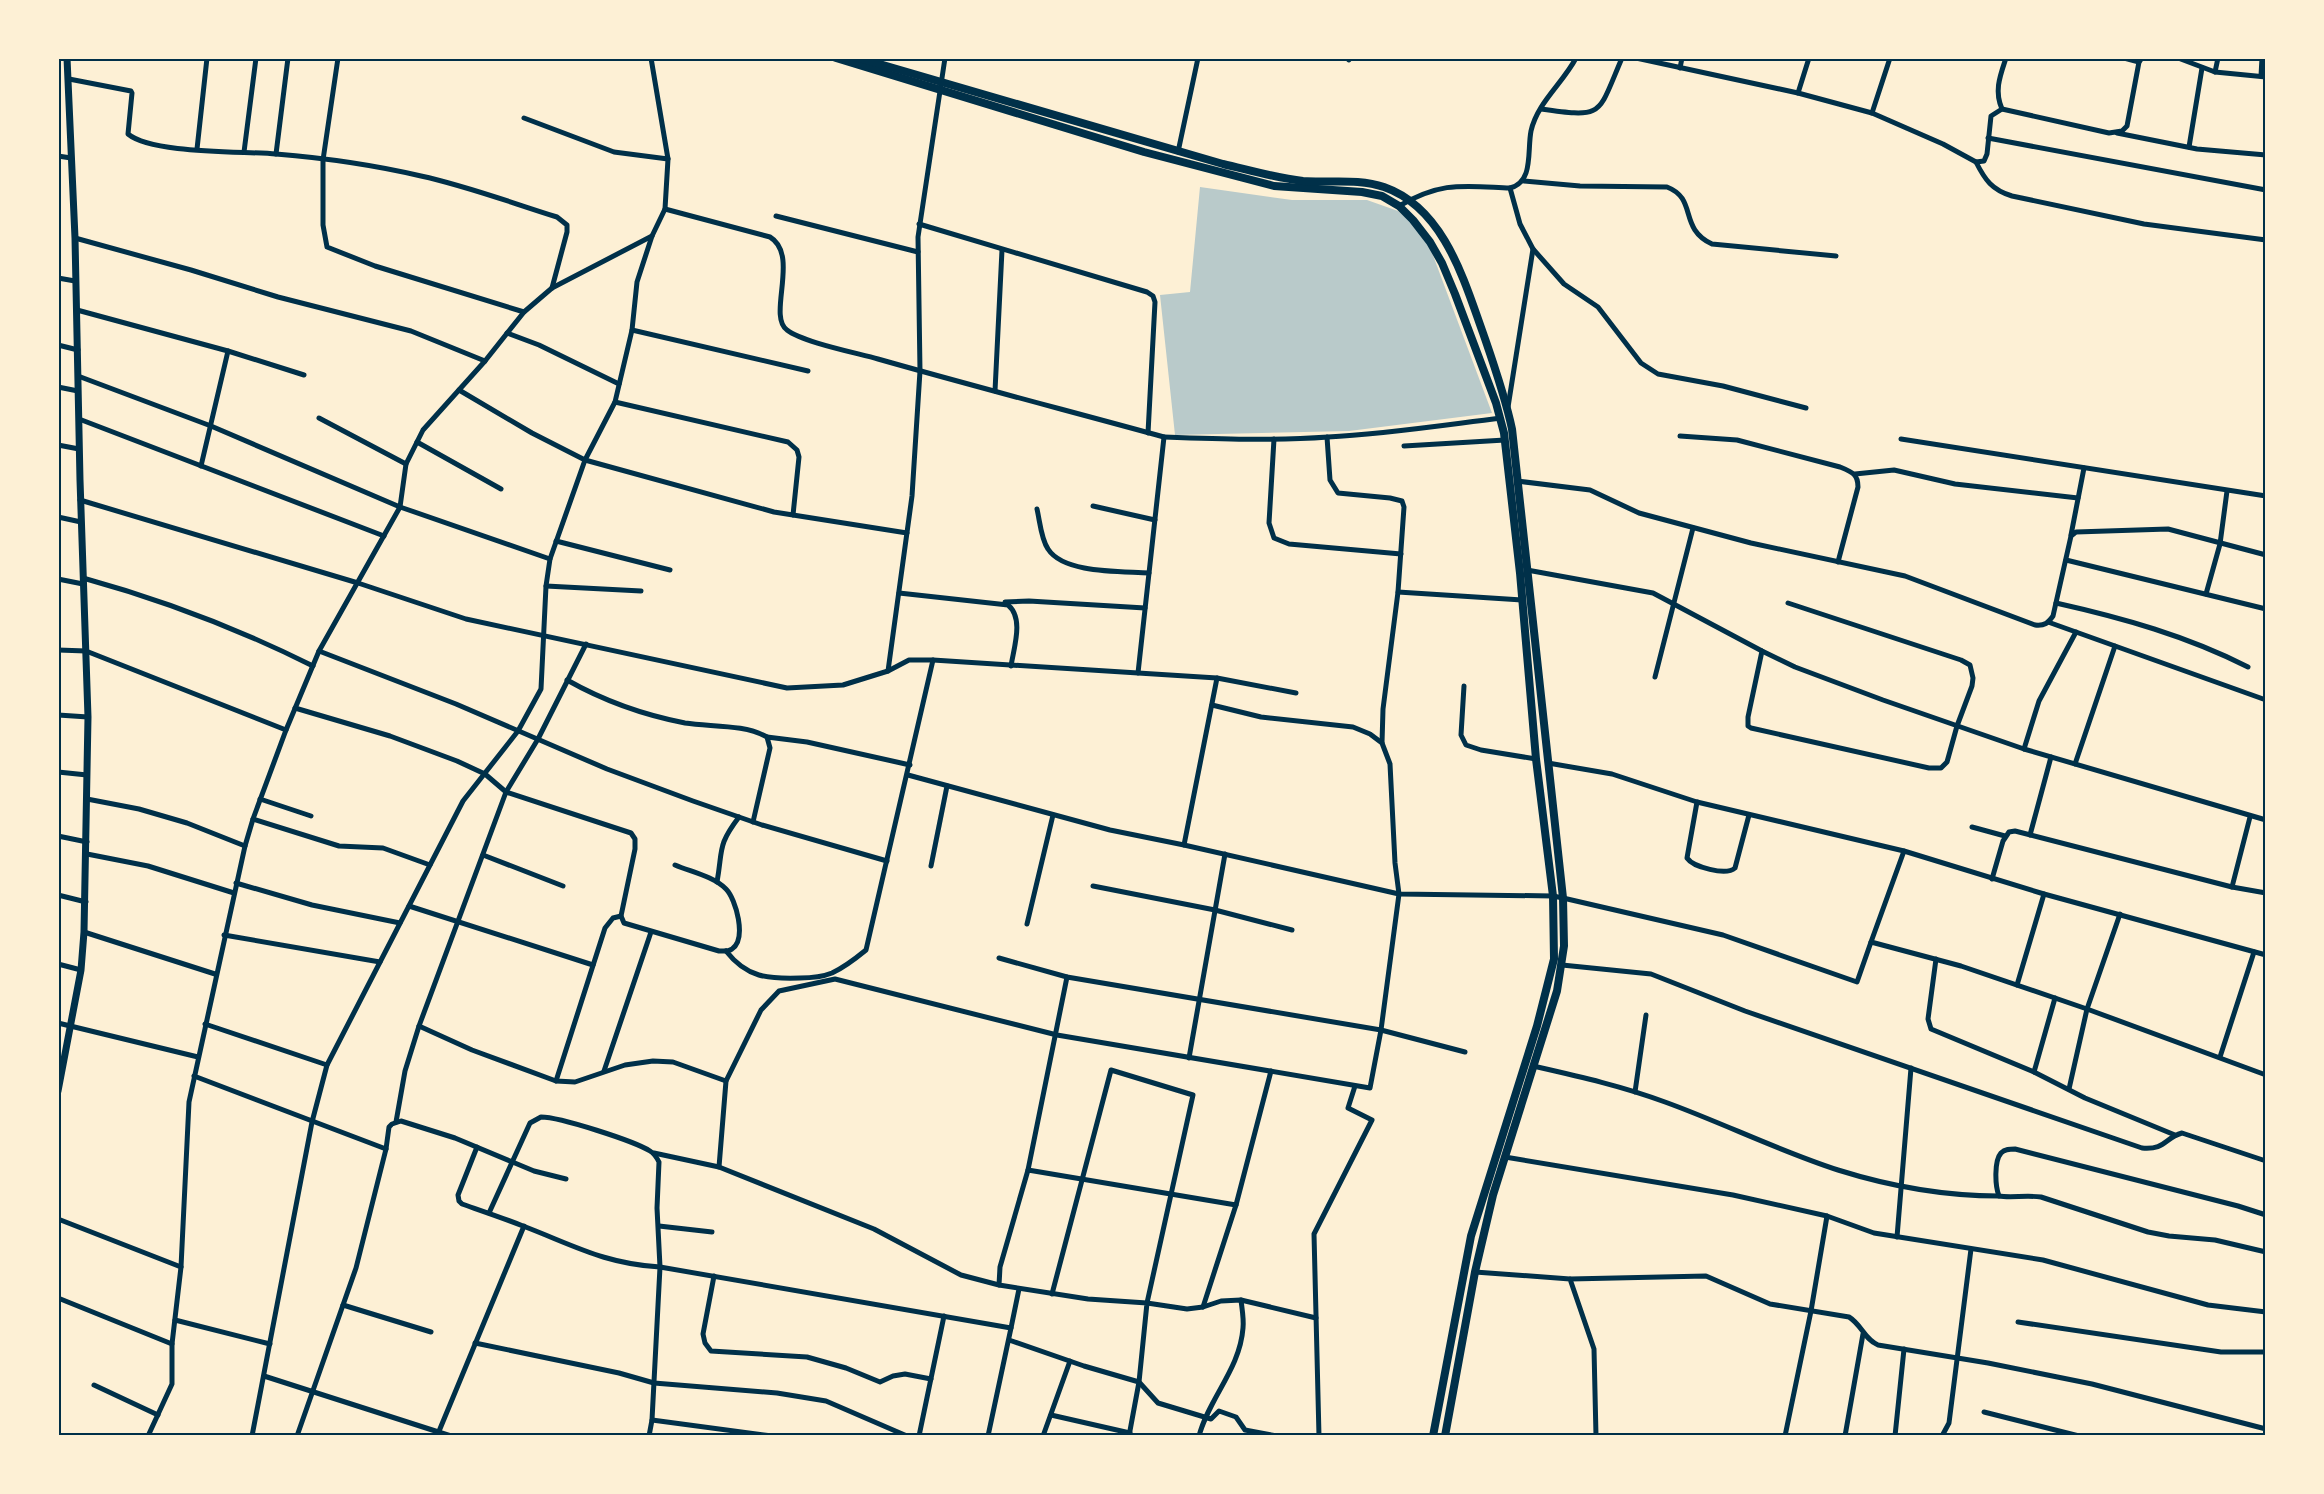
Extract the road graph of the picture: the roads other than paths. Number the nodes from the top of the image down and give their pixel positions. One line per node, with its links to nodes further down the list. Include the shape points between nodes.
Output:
1 (67, 58): 27 (main road)
2 (207, 58): 37 (street)
3 (256, 58): 38 (street)
4 (288, 58): 40 (street)
5 (338, 58): 45 (street)
6 (651, 58): 44 (street)
7 (836, 58): 28 (highway)
8 (859, 58): 28 (highway)
9 (945, 58): 28 (street)
10 (1198, 58): 39 (street)
11 (1576, 58): 30 (street)
12 (1622, 58): 30 (street, via 1605,99 1595,111 1581,115)
13 (1636, 58): 23 (street)
14 (1682, 58): 23 (street)
15 (1809, 58): 29 (street)
16 (1890, 58): 32 (street)
17 (2006, 58): 31 (street, via 1998,84)
18 (2124, 58): 22 (street)
19 (2178, 58): 24 (street)
20 (2218, 58): 25 (street)
21 (2262, 58): 26 (street)
22 (2141, 60): 34 (street, via 2127,126)
23 (1680, 68): 29 (street)
24 (2202, 68): 25 (street); 36 (street)
25 (2215, 72): 26 (street)
26 (2263, 77)
27 (69, 79): 37 (street, via 131,91 127,131 130,136 154,144); 43 (main road)
28 (940, 87): 39 (highway); 51 (highway, via 1144,152 1274,186 1362,192 1382,196); 54 (street)
29 (1798, 93): 32 (street)
30 (1541, 109): 47 (street, via 1531,132)
31 (2002, 109): 34 (street); 35 (street, via 1990,116)
32 (1872, 113): 46 (street)
33 (524, 117): 44 (street, via 614,152)
34 (2116, 133): 36 (street)
35 (1988, 138): 46 (street, via 1984,161); 49 (street)
36 (2189, 147): 41 (street)
37 (197, 149): 38 (street)
38 (244, 152): 40 (street)
39 (1178, 152): 50 (highway, via 1280,178 1383,187)
40 (276, 154): 45 (street)
41 (2265, 155)
42 (58, 156): 43 (street)
43 (71, 158): 56 (main road)
44 (668, 159): 52 (street)
45 (323, 160): 64 (street, via 423,176 557,217 567,225 567,232); 66 (street, via 322,225 327,247 375,266)
46 (1976, 162): 57 (street, via 1993,188 2006,194 2144,224)
47 (1524, 181): 48 (street); 61 (street, via 1667,187 1680,193 1694,232 1701,239)
48 (1510, 188): 50 (street, via 1449,186); 58 (street, via 1520,224)
49 (2265, 190)
50 (1408, 201): 51 (street); 84 (highway, via 1431,223 1455,261)
51 (1399, 206): 86 (highway, via 1419,227 1442,263)
52 (665, 209): 55 (street); 74 (street, via 771,237 779,244 783,258 781,316 787,331)
53 (777, 216): 60 (street)
54 (919, 224): 59 (street); 60 (street)
55 (652, 236): 64 (street); 67 (street, via 637,282)
56 (75, 238): 63 (main road); 72 (street, via 411,331)
57 (2265, 240)
58 (1533, 249): 83 (street, via 1564,284 1598,307 1641,363 1658,374); 84 (street)
59 (1002, 250): 81 (street); 89 (street, via 1153,296)
60 (918, 252): 74 (street)
61 (1836, 256)
62 (58, 278): 63 (street)
63 (75, 281): 65 (main road)
64 (552, 288): 66 (street)
65 (77, 310): 70 (main road); 71 (street)
66 (524, 312): 68 (street)
67 (632, 330): 73 (street); 77 (street)
68 (507, 333): 72 (street); 77 (street)
69 (58, 345): 70 (street)
70 (78, 350): 76 (main road)
71 (228, 351): 75 (street); 88 (street)
72 (485, 361): 79 (street)
73 (808, 371)
74 (920, 371): 81 (street); 119 (street)
75 (304, 375)
76 (78, 376): 80 (main road); 88 (street)
77 (619, 384): 82 (street)
78 (58, 387): 80 (street)
79 (459, 390): 96 (street); 100 (street)
80 (78, 391): 87 (main road)
81 (995, 391): 89 (street)
82 (615, 402): 100 (street); 114 (street, via 793,445 799,457)
83 (1806, 408)
84 (1508, 409): 105 (highway)
85 (319, 418): 101 (street)
86 (1501, 418): 92 (street); 95 (highway)
87 (79, 419): 99 (main road); 102 (street)
88 (211, 426): 102 (street); 112 (street)
89 (1148, 433): 91 (street)
90 (1680, 435): 104 (street, via 1737,440)
91 (1164, 437): 93 (street); 116 (street)
92 (1327, 437): 93 (street); 124 (street, via 1330,480 1338,493 1401,501)
93 (1274, 439): 124 (street, via 1269,524 1274,538 1289,544)
94 (1901, 439): 103 (street)
95 (1505, 440): 98 (street); 140 (highway)
96 (417, 442): 101 (street); 106 (street)
97 (58, 445): 99 (street)
98 (1404, 446)
99 (79, 449): 110 (main road)
100 (585, 460): 114 (street); 122 (street)
101 (406, 464): 112 (street)
102 (201, 466): 120 (street)
103 (2084, 468): 107 (street); 109 (street)
104 (1855, 474): 109 (street, via 1894,470 1955,484); 128 (street, via 1858,487)
105 (1517, 481): 118 (street, via 1590,490 1639,513); 130 (highway)
106 (501, 489)
107 (2227, 491): 108 (street); 123 (street)
108 (2265, 496)
109 (2078, 498): 121 (street)
110 (80, 500): 117 (main road); 134 (street)
111 (1093, 506): 116 (street)
112 (400, 507): 120 (street); 126 (street)
113 (1037, 509): 131 (street, via 1047,548 1055,558 1076,567)
114 (793, 515): 119 (street)
115 (58, 517): 117 (street)
116 (1155, 520): 131 (street)
117 (81, 522): 133 (main road)
118 (1692, 528): 128 (street); 144 (street)
119 (907, 533): 138 (street)
120 (384, 536): 134 (street)
121 (2071, 536): 123 (street, via 2076,532 2156,528); 127 (street)
122 (556, 541): 126 (street); 129 (street)
123 (2220, 544): 125 (street); 139 (street)
124 (1401, 554): 137 (street)
125 (2265, 555)
126 (550, 559): 135 (street)
127 (2066, 560): 139 (street); 143 (street)
128 (1838, 562): 147 (street, via 1905,576 2030,623)
129 (670, 570)
130 (1527, 570): 144 (street, via 1653,593); 181 (highway)
131 (1149, 573): 145 (street)
132 (58, 579): 133 (street)
133 (83, 581): 153 (main road); 157 (street, via 177,606)
134 (358, 583): 149 (street, via 466,619); 154 (street)
135 (546, 586): 136 (street); 149 (street)
136 (640, 591)
137 (1398, 592): 140 (street); 177 (street)
138 (898, 593): 141 (street); 160 (street)
139 (2206, 594): 146 (street)
140 (1522, 600): 180 (highway)
141 (997, 602): 145 (street); 158 (street, via 1008,605 1017,620)
142 (1788, 603): 172 (street, via 1970,665 1972,686)
143 (2056, 603): 147 (street); 159 (street, via 2163,631)
144 (1674, 604): 155 (street); 162 (street)
145 (1145, 608): 161 (street)
146 (2265, 609)
147 (2048, 622): 148 (street)
148 (2076, 632): 151 (street); 178 (street, via 2039,701)
149 (544, 635): 150 (street); 174 (street, via 541,689)
150 (586, 644): 160 (street, via 787,688 843,685); 164 (street)
151 (2115, 646): 167 (street); 182 (street)
152 (58, 650): 153 (street)
153 (86, 651): 171 (main road); 173 (street)
154 (319, 651): 157 (street); 174 (street)
155 (1762, 651): 172 (street, via 1795,667); 172 (street, via 1747,723 1756,730 1937,769 1947,762)
156 (933, 660): 158 (street); 160 (street, via 909,660); 183 (street)
157 (313, 666): 169 (street)
158 (1011, 666): 161 (street)
159 (2248, 667)
160 (888, 671)
161 (1138, 673): 163 (street)
162 (1656, 677)
163 (1217, 678): 166 (street); 168 (street)
164 (567, 680): 175 (street, via 598,697 642,712 685,723 753,731); 176 (street)
165 (1464, 686): 180 (street, via 1461,735 1466,745)
166 (1296, 693)
167 (2265, 700)
168 (1212, 705): 177 (street, via 1261,717 1353,727); 206 (street)
169 (295, 708): 173 (street); 185 (street, via 390,736)
170 (58, 715): 171 (street)
171 (88, 717): 186 (main road)
172 (1957, 726): 178 (street)
173 (286, 730): 191 (street)
174 (518, 731): 176 (street); 185 (street)
175 (767, 738): 183 (street, via 807,742); 200 (street, via 770,748)
176 (537, 739): 189 (street); 196 (street)
177 (1382, 743): 223 (street, via 1390,765)
178 (2024, 749): 179 (street)
179 (2051, 757): 182 (street); 202 (street)
180 (1536, 759): 227 (highway)
181 (1548, 763): 192 (street, via 1612,774); 228 (highway)
182 (2075, 764): 197 (street)
183 (910, 765): 187 (street)
184 (58, 772): 186 (street)
185 (485, 774): 189 (street); 213 (street, via 463,801)
186 (87, 775): 190 (main road)
187 (908, 775): 188 (street); 212 (street)
188 (947, 786): 193 (street); 215 (street)
189 (506, 792): 211 (street); 233 (street, via 633,836 635,849)
190 (87, 799): 205 (main road); 207 (street, via 187,823)
191 (260, 799): 195 (street); 198 (street)
192 (1697, 802): 194 (street); 194 (street, via 1686,858 1691,864 1724,873 1735,868)
193 (1053, 815): 206 (street); 236 (street)
194 (1749, 815): 208 (street)
195 (311, 816)
196 (739, 817): 200 (street); 217 (street, via 720,849)
197 (2250, 817): 199 (street); 221 (street)
198 (252, 819): 207 (street); 213 (street, via 339,846 383,848)
199 (2265, 820)
200 (753, 822): 212 (street)
201 (1972, 827): 204 (street)
202 (2030, 835): 204 (street, via 2015,831); 221 (street)
203 (58, 836): 205 (street)
204 (2005, 836): 216 (street)
205 (87, 842): 209 (main road)
206 (1184, 845): 210 (street)
207 (244, 846): 218 (street)
208 (1904, 851): 216 (street); 241 (street)
209 (87, 854): 222 (street, via 148,866); 229 (main road)
210 (1225, 854): 223 (street); 231 (street)
211 (483, 855): 219 (street); 235 (street)
212 (887, 861): 242 (street, via 866,950 850,964 830,974 772,979 736,964)
213 (430, 865): 230 (street)
214 (675, 865): 217 (street)
215 (931, 866)
216 (1992, 879): 224 (street)
217 (717, 882): 242 (street, via 730,895 738,916 736,945)
218 (236, 883): 222 (street); 234 (street, via 312,905)
219 (563, 886)
220 (1093, 886): 231 (street)
221 (2232, 887): 225 (street)
222 (234, 893): 240 (street)
223 (1399, 894): 227 (street); 263 (street)
224 (2044, 894): 232 (street); 254 (street)
225 (2265, 894)
226 (58, 895): 229 (street)
227 (1553, 896): 228 (street); 367 (highway, via 1554,959 1471,1236)
228 (1563, 898): 241 (street, via 1723,935 1857,982); 250 (highway)
229 (86, 902): 238 (main road)
230 (409, 906): 234 (street); 235 (street)
231 (1215, 910): 237 (street); 256 (street)
232 (2120, 914): 243 (street); 257 (street)
233 (621, 916): 239 (street, via 624,924); 249 (street, via 613,918 605,928)
234 (400, 923): 247 (street)
235 (457, 923): 249 (street); 262 (street)
236 (1028, 924)
237 (1292, 930)
238 (84, 932): 251 (main road); 252 (street)
239 (651, 932): 242 (street); 272 (street)
240 (224, 935): 247 (street); 252 (street)
241 (1871, 942): 246 (street)
242 (726, 951)
243 (2254, 952): 244 (street); 267 (street)
244 (2265, 955)
245 (999, 958): 253 (street)
246 (1936, 959): 254 (street); 274 (street, via 1928,1019 1931,1029)
247 (380, 962): 269 (street)
248 (58, 964): 251 (street)
249 (593, 964): 277 (street)
250 (1562, 965): 270 (highway); 271 (street, via 1652,974 1745,1011)
251 (81, 970): 261 (main road)
252 (216, 974): 260 (street)
253 (1068, 976): 256 (street); 264 (street)
254 (2017, 985): 255 (street)
255 (2055, 998): 257 (street); 274 (street)
256 (1198, 999): 263 (street); 268 (street)
257 (2087, 1009): 267 (street); 281 (street)
258 (1646, 1015): 282 (street)
259 (58, 1023): 261 (street)
260 (205, 1024): 266 (street); 269 (street)
261 (71, 1025): 266 (street); 280 (main road)
262 (419, 1026): 277 (street); 284 (street, via 405,1071)
263 (1381, 1030): 265 (street); 279 (street, via 1370,1088)
264 (1057, 1035): 268 (street); 278 (street, via 835,979 779,991 761,1010); 293 (street)
265 (1465, 1052)
266 (198, 1057): 276 (street)
267 (2220, 1057): 275 (street)
268 (1189, 1058): 273 (street)
269 (327, 1065): 283 (street)
270 (1533, 1065): 282 (street); 289 (highway)
271 (1911, 1068): 285 (street, via 2142,1148 2154,1149); 296 (street)
272 (604, 1071): 277 (street, via 574,1082); 278 (street, via 663,1061)
273 (1271, 1071): 279 (street); 299 (street)
274 (2034, 1072): 281 (street)
275 (2265, 1075)
276 (194, 1076): 283 (street); 310 (street, via 189,1102)
277 (556, 1081)
278 (726, 1081): 292 (street)
279 (1355, 1086): 326 (street, via 1348,1108 1372,1120 1314,1234)
280 (59, 1087)
281 (2069, 1089): 285 (street)
282 (1635, 1092): 296 (street, via 1837,1170)
283 (312, 1122): 287 (street); 335 (street)
284 (396, 1122): 286 (street); 287 (street, via 389,1127)
285 (2175, 1135): 290 (street, via 2191,1135)
286 (477, 1147): 291 (street); 300 (street, via 458,1199)
287 (386, 1149): 321 (street)
288 (652, 1152): 291 (street, via 570,1122 541,1117 530,1123); 292 (street); 305 (street, via 659,1162)
289 (1505, 1157): 302 (street, via 1733,1195); 312 (highway)
290 (2265, 1161)
291 (513, 1162): 294 (street); 300 (street)
292 (719, 1167): 315 (street, via 874,1229 962,1275)
293 (1028, 1170): 295 (street); 315 (street, via 1000,1267)
294 (566, 1179)
295 (1082, 1179): 297 (street); 297 (street, via 1111,1070 1193,1095); 317 (street)
296 (1903, 1185): 298 (street, via 1951,1194); 307 (street)
297 (1170, 1193): 299 (street); 320 (street)
298 (1999, 1196): 301 (street, via 2000,1154 2015,1149); 309 (street, via 2041,1197 2148,1232 2215,1240)
299 (1236, 1205): 322 (street)
300 (489, 1213): 304 (street)
301 (2265, 1215)
302 (1827, 1216): 307 (street); 323 (street)
303 (58, 1219): 310 (street)
304 (524, 1226): 311 (street, via 601,1258); 333 (street)
305 (659, 1226): 306 (street); 311 (street)
306 (712, 1232)
307 (1897, 1237): 308 (street)
308 (1971, 1249): 324 (street, via 2043,1260 2208,1305); 338 (street)
309 (2265, 1252)
310 (181, 1267): 327 (street)
311 (660, 1267): 313 (street); 343 (street)
312 (1475, 1272): 314 (street); 368 (highway)
313 (714, 1276): 325 (street); 341 (street, via 703,1334 711,1350 807,1357 880,1382 905,1374)
314 (1570, 1279): 323 (street, via 1706,1276 1770,1304); 369 (street, via 1594,1348)
315 (999, 1286): 316 (street)
316 (1019, 1288): 317 (street); 329 (street)
317 (1052, 1294): 320 (street)
318 (58, 1298): 334 (street)
319 (1241, 1300): 322 (street); 326 (street); 349 (street, via 1244,1326 1237,1356)
320 (1147, 1303): 322 (street, via 1187,1309); 342 (street)
321 (343, 1305): 330 (street); 345 (street)
322 (1203, 1307)
323 (1811, 1311): 331 (street, via 1850,1317); 370 (street)
324 (2265, 1312)
325 (944, 1316): 329 (street); 341 (street)
326 (1316, 1318): 366 (street)
327 (175, 1320): 334 (street); 335 (street)
328 (2018, 1322): 337 (street, via 2221,1352)
329 (1011, 1328): 332 (street)
330 (431, 1332)
331 (1863, 1334): 336 (street, via 1878,1345); 371 (street)
332 (1009, 1340): 339 (street); 362 (street)
333 (475, 1343): 343 (street); 352 (street)
334 (172, 1344): 347 (street, via 172,1384)
335 (270, 1344): 340 (street)
336 (1904, 1349): 338 (street); 372 (street)
337 (2265, 1352)
338 (1958, 1358): 351 (street, via 2092,1384); 373 (street, via 1949,1423)
339 (1070, 1361): 342 (street); 348 (street)
340 (264, 1376): 345 (street); 355 (street)
341 (931, 1379): 361 (street)
342 (1139, 1382): 349 (street, via 1158,1403); 353 (street)
343 (654, 1383): 350 (street); 360 (street, via 826,1401)
344 (94, 1385): 347 (street)
345 (312, 1392): 352 (street); 356 (street)
346 (1984, 1412): 374 (street)
347 (158, 1415): 354 (street)
348 (1051, 1415): 353 (street); 363 (street)
349 (1204, 1417): 364 (street); 365 (street, via 1211,1419 1219,1411 1236,1418 1245,1430)
350 (652, 1420): 358 (street); 359 (street)
351 (2265, 1429)
352 (437, 1434): 357 (street)
353 (1129, 1435)
354 (148, 1436)
355 (252, 1436)
356 (297, 1436)
357 (451, 1436)
358 (649, 1436)
359 (772, 1436)
360 (907, 1436)
361 (919, 1436)
362 (988, 1436)
363 (1043, 1436)
364 (1198, 1436)
365 (1277, 1436)
366 (1319, 1436)
367 (1433, 1436)
368 (1445, 1436)
369 (1596, 1436)
370 (1785, 1436)
371 (1845, 1436)
372 (1895, 1436)
373 (1942, 1436)
374 (2079, 1436)

